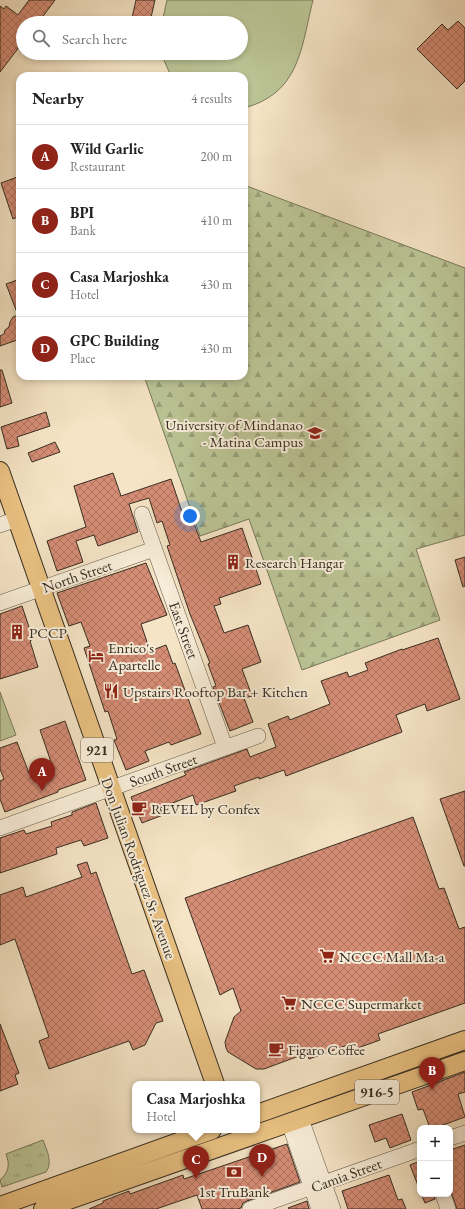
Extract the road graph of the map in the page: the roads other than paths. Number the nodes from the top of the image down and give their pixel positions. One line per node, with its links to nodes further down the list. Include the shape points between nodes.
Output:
1 (0, 471): 3 (main road, Don Julian Rodriguez Sr. Avenue / 921)
2 (142, 514): 5 (street, East Street)
3 (17, 519): 4 (street); 6 (main road, Don Julian Rodriguez Sr. Avenue / 921)
4 (0, 525)
5 (154, 549): 6 (street, North Street); 9 (street, East Street)
6 (41, 589): 7 (street, North Street); 10 (main road, Don Julian Rodriguez Sr. Avenue / 921)
7 (0, 603)
8 (258, 736): 9 (street, South Street)
9 (225, 747): 10 (street, South Street)
10 (111, 788): 11 (street, South Street); 14 (main road, Don Julian Rodriguez Sr. Avenue / 921)
11 (0, 828)
12 (465, 1040): 15 (main road, 916-5)
13 (465, 1061): 16 (main road, 916-5)
14 (214, 1081)
15 (260, 1113)
16 (295, 1121): 17 (main road, 916-5); 24 (street)
17 (260, 1129)
18 (204, 1133): 26 (main road)
19 (245, 1133): 21 (main road, 916-5)
20 (465, 1133): 22 (street)
21 (233, 1136): 27 (main road, 916-5)
22 (453, 1137)
23 (417, 1150): 24 (street, Camia Street)
24 (318, 1185): 28 (street, Camia Street); 29 (street); 30 (street)
25 (444, 1197): 31 (street)
26 (0, 1206)
27 (43, 1209)
28 (250, 1209)
29 (319, 1209)
30 (333, 1209)
31 (448, 1209)

